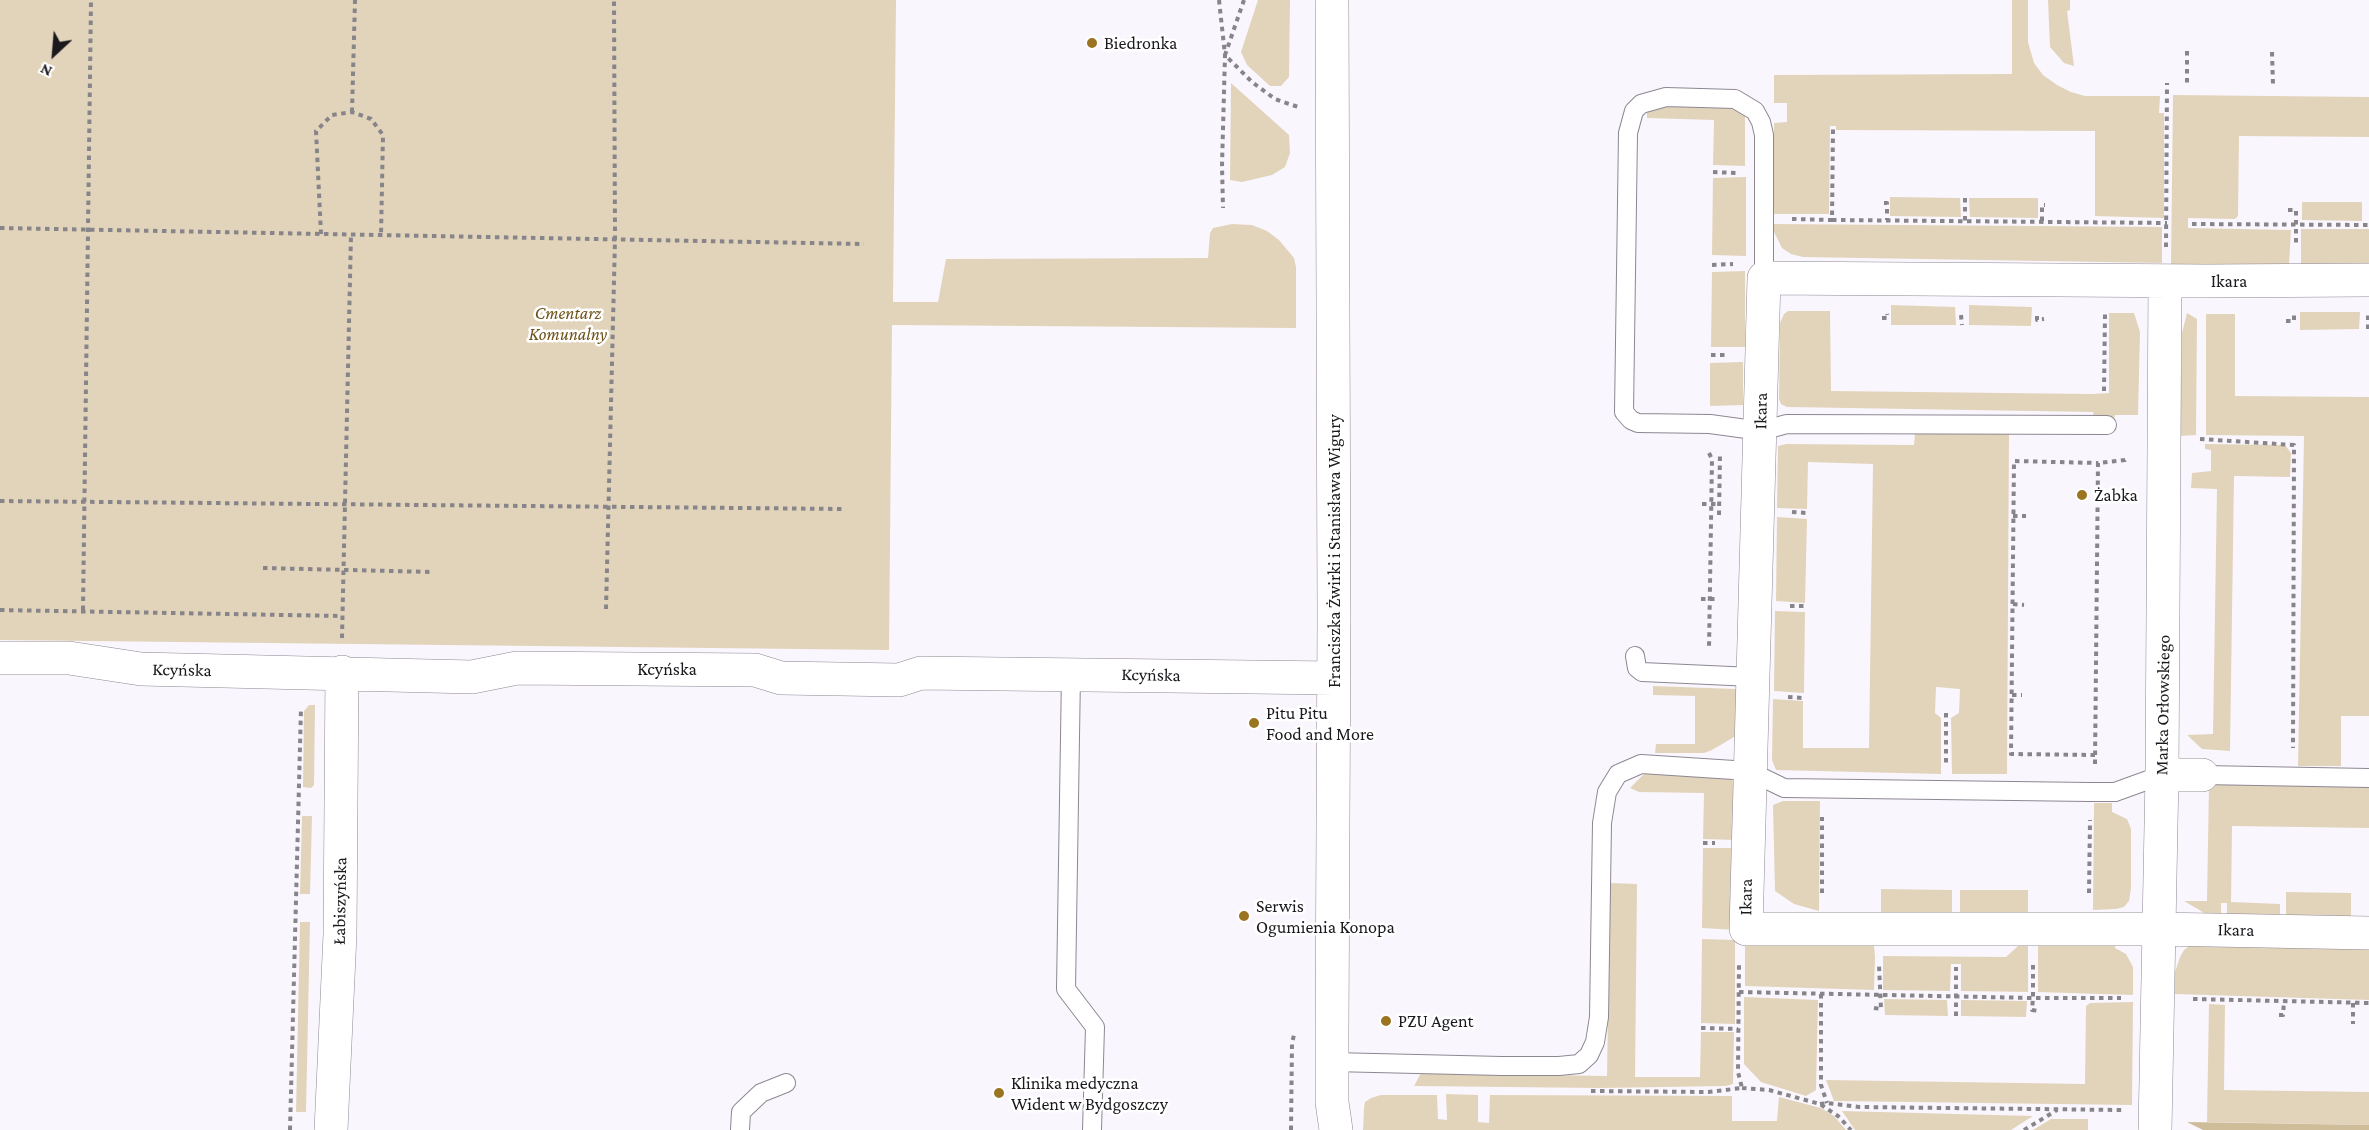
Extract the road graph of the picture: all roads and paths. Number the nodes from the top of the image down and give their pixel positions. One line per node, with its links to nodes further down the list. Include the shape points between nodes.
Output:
1 (92, 0): 33 (path)
2 (355, 0): 14 (path)
3 (614, 0): 37 (path)
4 (1219, 0): 9 (path)
5 (1244, 0): 9 (path)
6 (1332, 0): 79 (street, Franciszka Żwirki i Stanisława Wigury)
7 (2187, 51): 11 (path)
8 (2272, 52): 12 (path)
9 (1225, 55): 13 (path, via 1275,99); 21 (path)
10 (2167, 83): 28 (path)
11 (2187, 83)
12 (2273, 84)
13 (1302, 109)
14 (352, 112): 34 (path, via 332,115 316,131); 36 (path, via 371,119 383,135)
15 (1833, 128): 24 (path)
16 (1713, 172): 17 (path)
17 (1741, 173)
18 (1965, 198): 26 (path)
19 (1884, 203): 25 (path)
20 (2045, 205): 27 (path)
21 (1223, 208)
22 (2288, 210): 30 (path, via 2296,210)
23 (1764, 218): 24 (path); 39 (lane, Ikara); 45 (lane, Ikara, via 1764,135 1755,111 1735,99 1714,98 1656,99 1634,111 1628,133 1624,412 1638,423 1710,424)
24 (1832, 220): 25 (path)
25 (1887, 220): 26 (path)
26 (1965, 221): 27 (path)
27 (2042, 221): 28 (path)
28 (2167, 223): 41 (path)
29 (2192, 224): 30 (path)
30 (2296, 225): 31 (path)
31 (2369, 225)
32 (0, 228): 33 (path)
33 (88, 229): 34 (path); 51 (path)
34 (321, 234): 35 (path)
35 (351, 234): 36 (path); 52 (path)
36 (381, 236): 37 (path)
37 (615, 239): 38 (path); 56 (path)
38 (864, 244)
39 (1764, 278): 41 (street, Ikara); 45 (street, Ikara)
40 (2369, 280): 41 (street, Ikara)
41 (2165, 281): 87 (street, Marka Orłowskiego)
42 (2104, 304): 43 (path)
43 (2104, 391)
44 (2107, 425): 45 (lane, via 1787,424)
45 (1761, 431): 78 (street, Ikara)
46 (2196, 439): 85 (path, via 2294,445)
47 (1709, 452): 54 (path)
48 (2132, 453): 49 (path, via 2125,460)
49 (2098, 463): 58 (path, via 2013,461); 82 (path)
50 (0, 501): 51 (path)
51 (83, 502): 52 (path); 70 (path)
52 (344, 504): 56 (path); 61 (path)
53 (1702, 504): 54 (path)
54 (1711, 504): 55 (path); 65 (path)
55 (1719, 504)
56 (608, 506): 57 (path); 68 (path)
57 (845, 509)
58 (2013, 516): 59 (path); 66 (path)
59 (2026, 516)
60 (263, 568): 61 (path)
61 (342, 570): 62 (path); 71 (path)
62 (433, 572)
63 (1718, 598): 65 (path)
64 (1701, 599): 65 (path)
65 (1710, 599): 74 (path)
66 (2013, 604): 67 (path); 80 (path)
67 (2024, 605)
68 (606, 609)
69 (0, 610): 70 (path)
70 (82, 610): 71 (path)
71 (342, 616): 76 (path)
72 (1635, 656): 78 (lane, via 1642,672)
73 (0, 658): 75 (street, Kcyńska, via 69,658 141,669)
74 (1709, 658)
75 (301, 672): 76 (street, Kcyńska); 120 (path)
76 (342, 672): 77 (street, Kcyńska, via 472,677 517,668 755,670 781,678 899,680 921,673); 121 (street, Łabiszyńska, via 340,934)
77 (1071, 674): 79 (street, Kcyńska); 123 (lane, via 1066,989 1095,1027)
78 (1753, 677): 83 (street, Ikara)
79 (1334, 678): 112 (street, Franciszka Żwirki i Stanisława Wigury)
80 (2012, 695): 81 (path); 82 (path, via 2011,754)
81 (2022, 695)
82 (2095, 755): 87 (path, via 2094,764)
83 (1742, 771): 88 (lane, via 1784,788); 92 (street, Ikara, via 1746,929); 112 (lane, via 1641,764 1617,774 1607,792 1602,823 1599,1017 1595,1042 1579,1064)
84 (2202, 775): 85 (lane); 87 (street)
85 (2293, 777): 86 (lane)
86 (2369, 778)
87 (2150, 779): 89 (lane, via 2115,792); 93 (street, Marka Orłowskiego)
88 (1822, 789): 89 (lane); 91 (path)
89 (2090, 792): 90 (path)
90 (2089, 895)
91 (1822, 904)
92 (2034, 929): 93 (street, Ikara); 100 (path)
93 (2159, 929): 94 (street, Ikara); 101 (street, Marka Orłowskiego)
94 (2369, 933)
95 (1956, 967): 99 (path)
96 (1739, 992): 97 (path)
97 (1821, 994): 98 (path); 115 (path, via 1821,1085)
98 (1880, 995): 99 (path); 105 (path, via 1881,1008)
99 (1955, 997): 100 (path); 108 (path)
100 (2032, 998): 101 (path); 106 (path, via 2032,1010)
101 (2145, 998): 102 (path); 126 (street, Marka Orłowskiego)
102 (2284, 1001): 103 (path); 107 (path, via 2283,1015)
103 (2353, 1003): 104 (path); 109 (path)
104 (2369, 1003)
105 (1874, 1008)
106 (2039, 1011)
107 (2279, 1015)
108 (1956, 1016)
109 (2353, 1024)
110 (1701, 1028): 111 (path)
111 (1738, 1029)
112 (1332, 1062): 119 (street, Franciszka Żwirki i Stanisława Wigury)
113 (786, 1083): 122 (lane, via 761,1093 741,1112)
114 (1742, 1088): 116 (path, via 1769,1090)
115 (1827, 1103): 116 (path); 117 (path, via 1859,1107)
116 (1820, 1104): 124 (path)
117 (2058, 1110): 118 (path); 125 (path)
118 (2126, 1110)
119 (1332, 1121)
120 (290, 1130)
121 (331, 1130)
122 (740, 1130)
123 (1092, 1130)
124 (1851, 1130)
125 (2024, 1130)
126 (2155, 1130)

